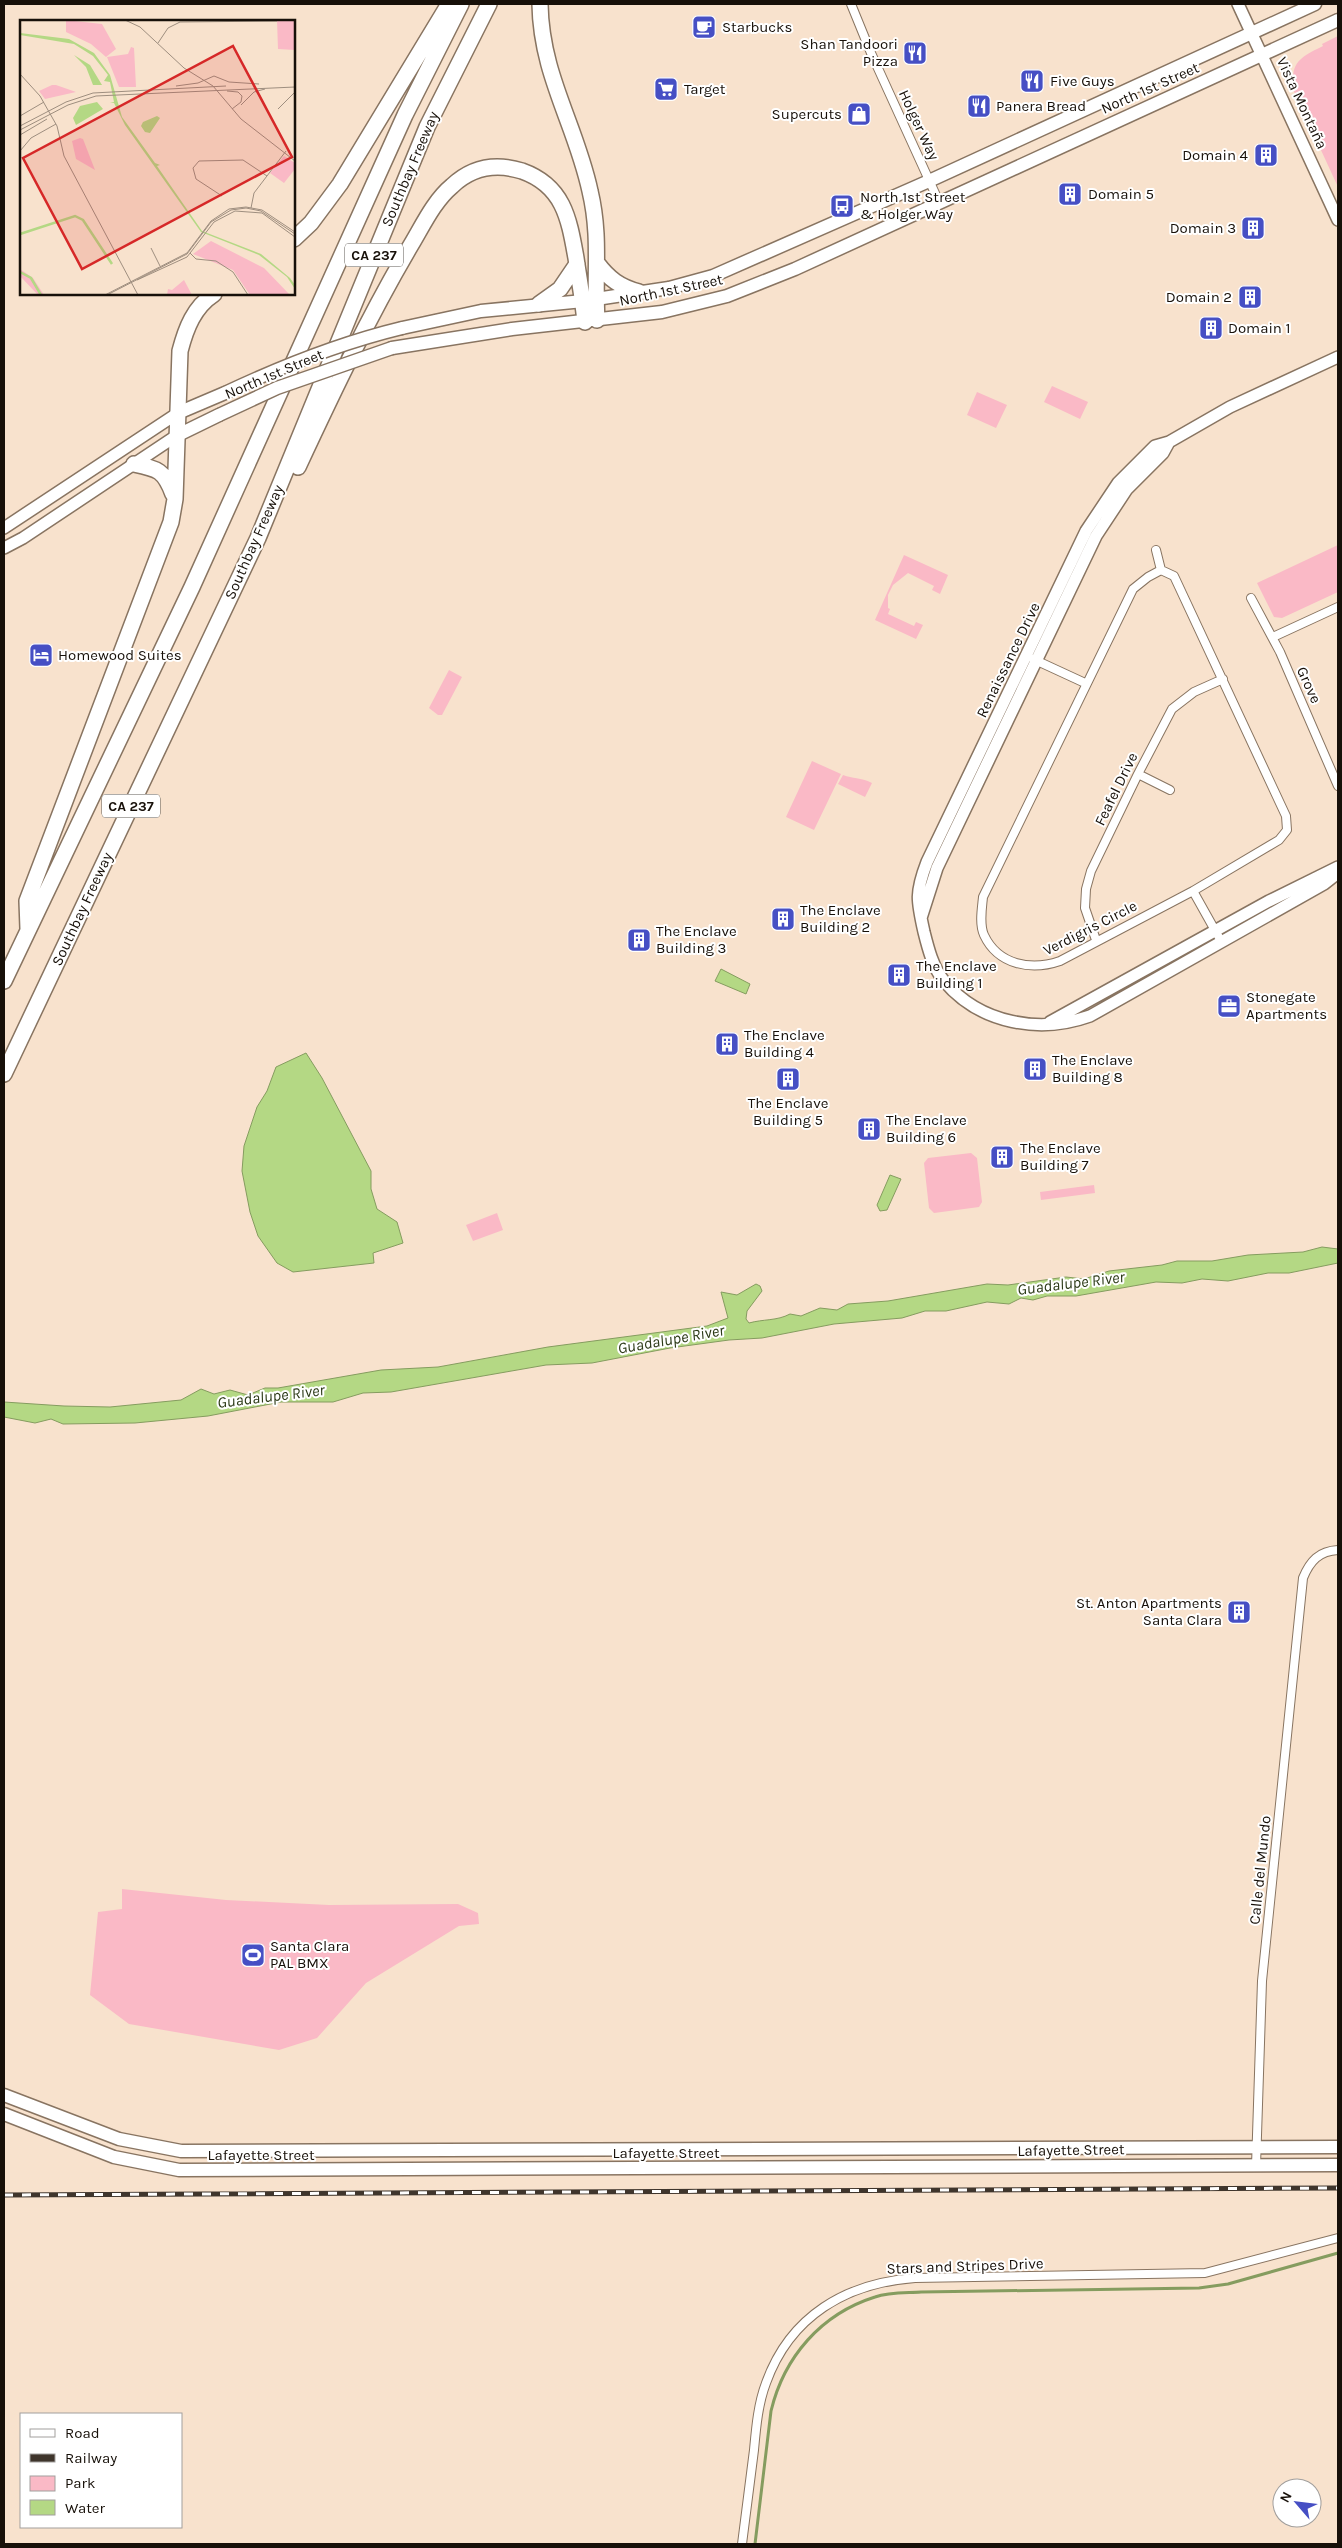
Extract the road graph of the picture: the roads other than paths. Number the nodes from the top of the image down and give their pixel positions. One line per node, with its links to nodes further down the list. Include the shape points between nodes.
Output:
1 (449, 4): 14 (highway, via 340,184 311,223)
2 (461, 4): 44 (highway, Southbay Freeway / CA 237, via 405,115 192,587)
3 (489, 4): 28 (highway, Southbay Freeway / CA 237, via 427,127)
4 (540, 4): 15 (highway, via 540,31 548,68 590,189 596,220)
5 (852, 4): 11 (street, Holger Way)
6 (1238, 4): 9 (street, Vista Montaña)
7 (1314, 4): 9 (main road, North 1st Street)
8 (1338, 20): 10 (main road, North 1st Street)
9 (1251, 32): 10 (street, Vista Montaña); 11 (main road, North 1st Street)
10 (1262, 54): 12 (main road, North 1st Street); 13 (street, Vista Montaña)
11 (929, 180): 12 (street, Holger Way); 17 (main road, North 1st Street, via 712,276 669,288)
12 (939, 202): 21 (main road, North 1st Street, via 796,269 727,296 662,312)
13 (1338, 220)
14 (295, 238)
15 (598, 263): 17 (highway, via 606,276); 19 (highway)
16 (577, 264): 19 (highway); 20 (highway, via 560,289); 28 (highway, via 566,211 548,186 531,174 492,166 470,172 452,186 434,208 396,271 273,519)
17 (639, 292): 19 (main road, North 1st Street)
18 (212, 295): 23 (highway, via 185,329 180,351)
19 (589, 300): 20 (main road, North 1st Street); 21 (highway)
20 (539, 304): 23 (main road, North 1st Street, bridge, via 458,314 363,338 311,356)
21 (591, 321): 24 (main road, North 1st Street, bridge, via 512,329 392,348 319,372)
22 (1338, 357): 35 (street, Renaissance Drive, via 1222,411 1148,452 1118,483 1086,531)
23 (178, 413): 24 (highway); 27 (street, North 1st Street)
24 (176, 436): 25 (street, North 1st Street); 26 (highway)
25 (134, 464): 26 (highway, via 160,471 168,481); 29 (street, North 1st Street)
26 (175, 500): 44 (highway, via 164,546 27,901)
27 (4, 528)
28 (258, 538): 48 (highway, Southbay Freeway / CA 237)
29 (4, 548)
30 (1156, 550): 31 (street)
31 (1160, 570): 36 (street, Verdigris Circle, via 1174,576); 37 (street, Verdigris Circle, via 1133,589)
32 (1251, 598): 34 (street, Grove)
33 (1338, 607): 34 (street)
34 (1273, 638): 39 (street, Grove)
35 (1032, 658): 37 (street); 45 (street, Renaissance Drive, via 937,868 921,918 927,946 943,980 976,1008 1009,1022 1027,1025 1049,1023)
36 (1223, 679): 38 (street, Feafel Drive, via 1194,692 1172,708); 43 (street, Verdigris Circle, via 1286,816 1287,830 1279,840)
37 (1085, 683): 46 (street, Verdigris Circle, via 983,897 981,914 983,934 996,953 1023,966 1044,966 1060,961)
38 (1138, 774): 40 (street); 46 (street, Feafel Drive, via 1086,889 1085,908)
39 (1338, 786)
40 (1170, 790)
41 (1338, 867): 45 (street, Renaissance Drive, via 1321,874)
42 (1338, 873): 45 (street, Renaissance Drive)
43 (1193, 890): 45 (street); 46 (street, Verdigris Circle)
44 (28, 930): 47 (highway, Southbay Freeway / CA 237)
45 (1218, 937)
46 (1096, 940)
47 (4, 981)
48 (4, 1074)
49 (1338, 1550): 52 (street, Calle del Mundo, via 1317,1556 1308,1565 1303,1578 1262,1981)
50 (4, 2094): 52 (main road, Lafayette Street, via 119,2139 181,2151)
51 (4, 2114): 54 (main road, Lafayette Street, via 114,2157 187,2170)
52 (1256, 2146): 53 (main road, Lafayette Street); 54 (street, Calle del Mundo)
53 (1338, 2147)
54 (1256, 2166): 55 (main road, Lafayette Street)
55 (1338, 2166)
56 (1338, 2238): 57 (street, Stars and Stripes Drive, via 1205,2273 915,2278 872,2284 844,2294 798,2329 781,2351 765,2384 757,2419)
57 (742, 2544)

